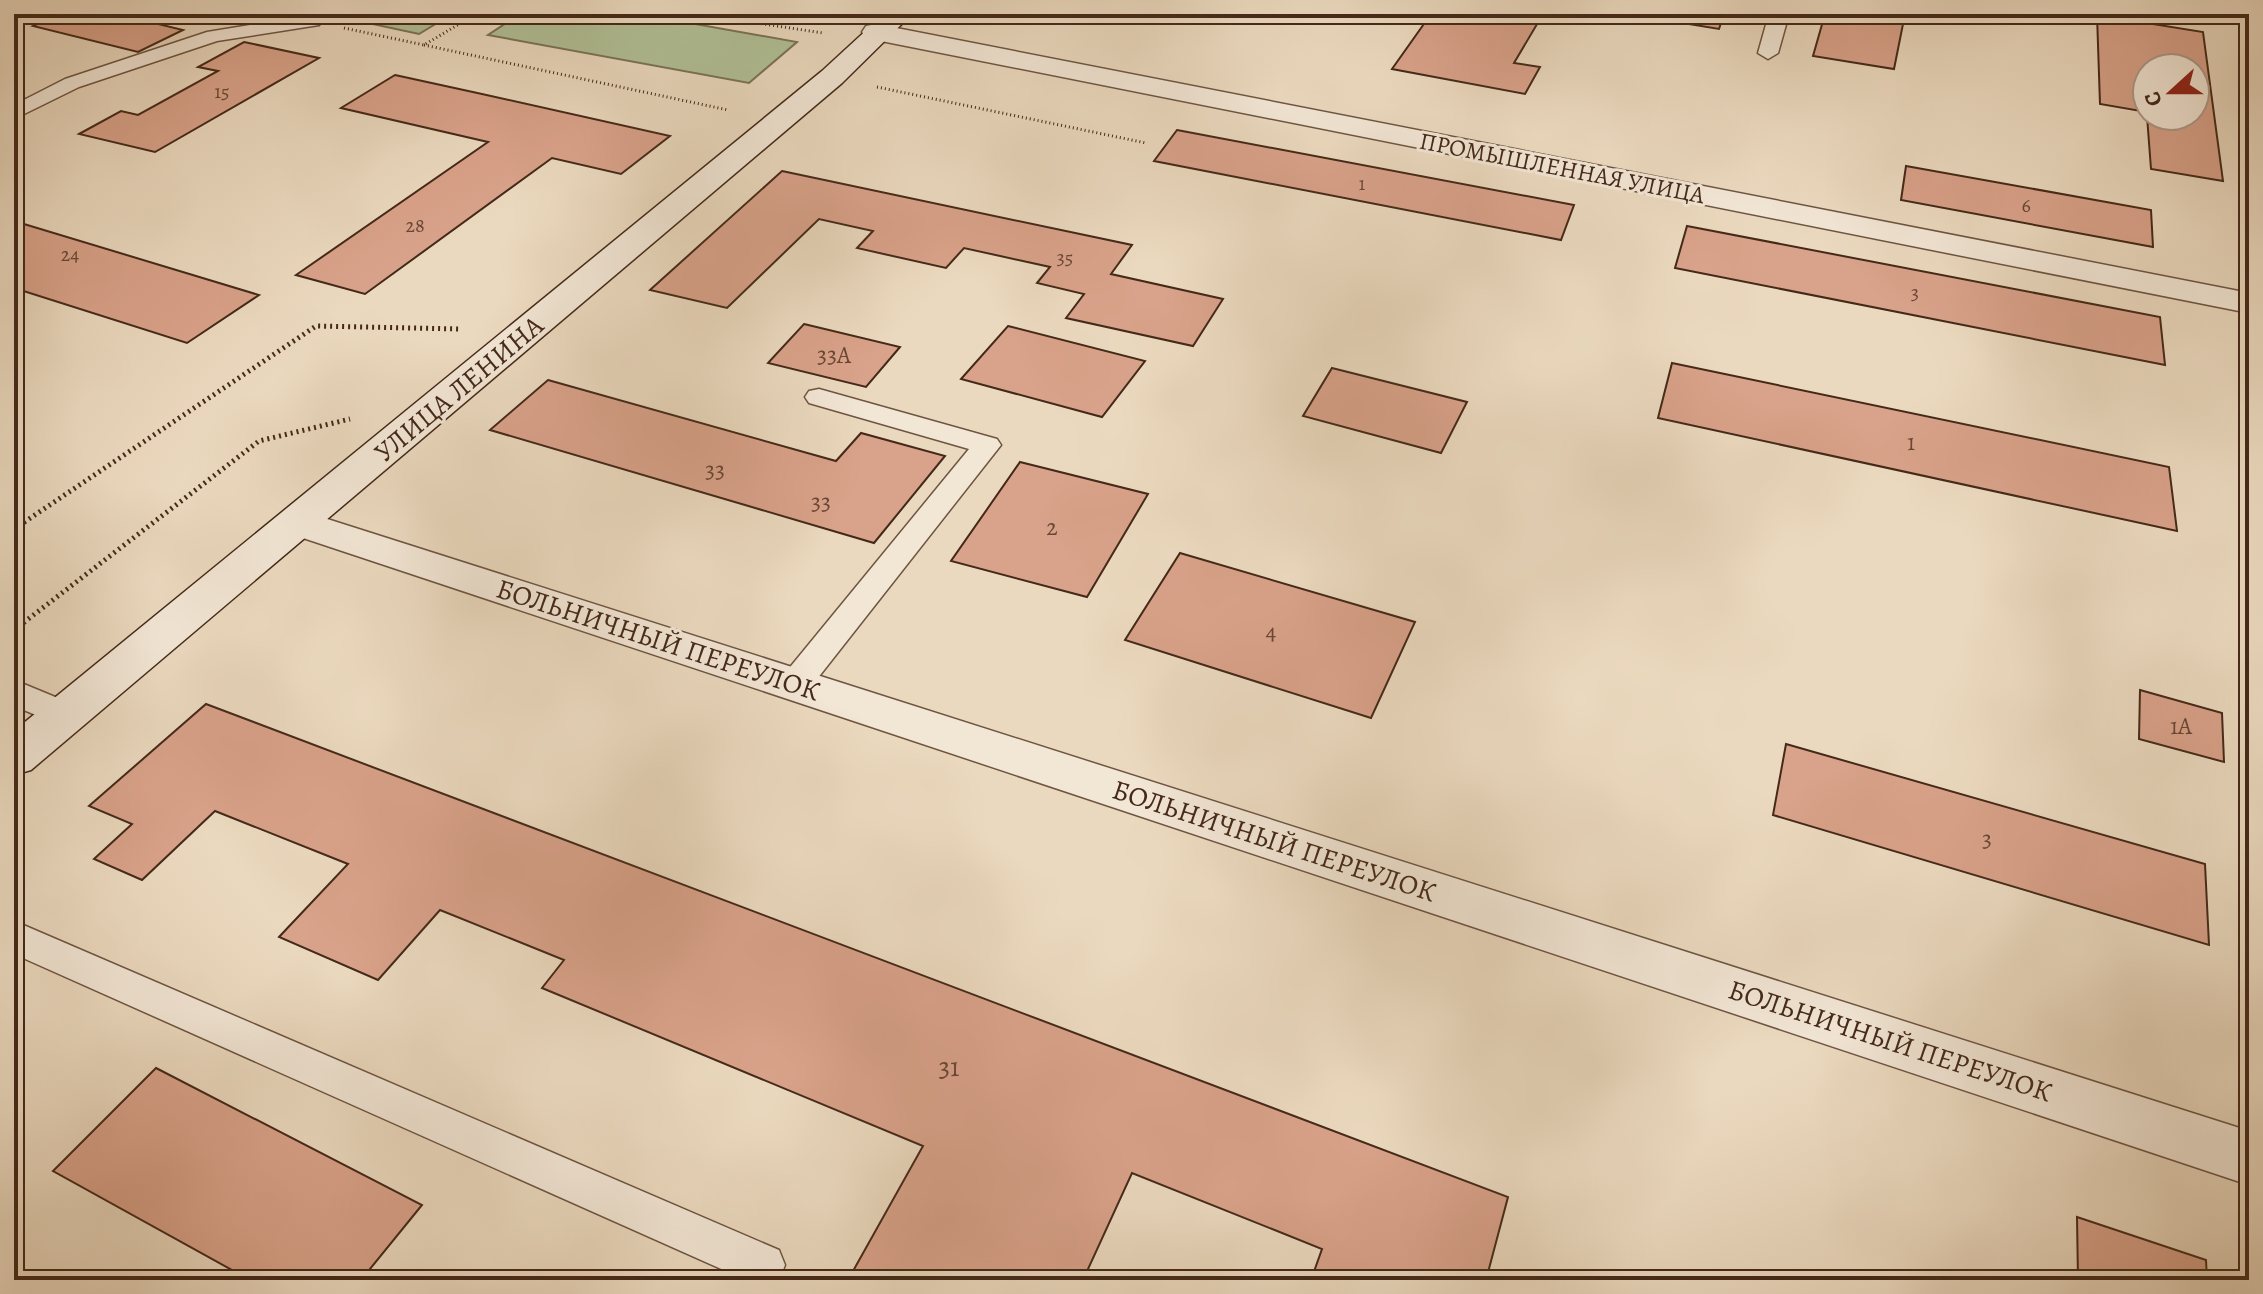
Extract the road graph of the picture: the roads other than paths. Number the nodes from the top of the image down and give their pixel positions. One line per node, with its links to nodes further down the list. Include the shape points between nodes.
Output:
1 (1779, 14): 4 (lane)
2 (312, 21): 5 (lane, via 214,36 72,83)
3 (887, 23): 6 (street, ПРОМЫШЛЕННАЯ УЛИЦА); 8 (street, УЛИЦА ЛЕНИНА, via 832,77)
4 (1768, 53)
5 (14, 113)
6 (2249, 303)
7 (819, 397): 9 (lane, via 987,445)
8 (299, 523): 9 (street, БОЛЬНИЧНЫЙ ПЕРЕУЛОК); 11 (street, УЛИЦА ЛЕНИНА)
9 (794, 685): 14 (street, БОЛЬНИЧНЫЙ ПЕРЕУЛОК)
10 (14, 692): 11 (lane)
11 (65, 715): 12 (street, УЛИЦА ЛЕНИНА)
12 (14, 757)
13 (14, 937): 15 (lane)
14 (2249, 1158)
15 (763, 1265)

